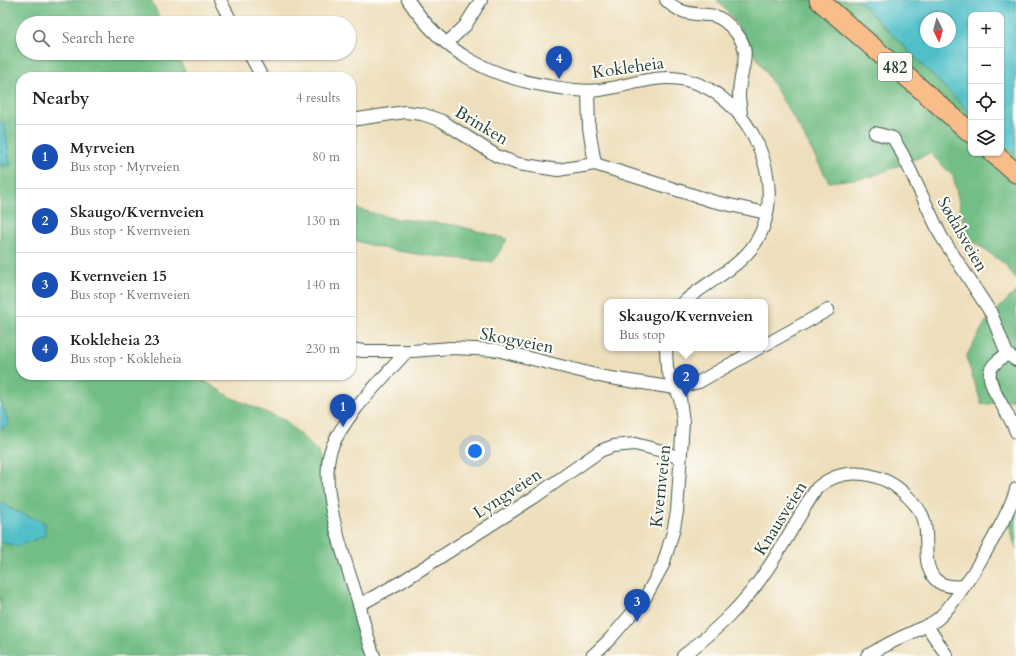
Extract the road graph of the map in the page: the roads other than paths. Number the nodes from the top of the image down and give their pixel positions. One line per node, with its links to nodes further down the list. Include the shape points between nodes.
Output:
1 (220, 0): 6 (street)
2 (408, 0): 7 (street, Kokleheia, via 426,24)
3 (481, 0): 7 (street, via 465,26)
4 (666, 0): 11 (street, Kokleheia, via 676,9 724,20 743,42 745,56 739,94)
5 (819, 0): 13 (main road, 482)
6 (228, 16)
7 (447, 43): 10 (street, Kokleheia, via 485,69 500,75 531,83)
8 (253, 60): 9 (street)
9 (259, 72)
10 (588, 91): 11 (street, Kokleheia, via 659,78 673,78 712,90); 16 (street, via 590,134)
11 (741, 117): 18 (street, Kokleheia, via 755,140 765,169 768,183)
12 (356, 119): 16 (street, Brinken, via 405,112 422,114 442,121 497,156 518,164 558,170)
13 (968, 131)
14 (874, 133): 26 (street, Sødalsveien, via 892,138 903,155 942,236 991,313)
15 (996, 156): 17 (main road)
16 (595, 164): 18 (street, Brinken, via 712,201)
17 (1016, 173)
18 (766, 213): 19 (street, Kokleheia, via 762,230 747,254)
19 (688, 299)
20 (828, 310): 21 (street)
21 (768, 342)
22 (356, 350): 23 (street, Skogveien)
23 (407, 351): 27 (street, Skogveien, via 451,348 497,350 604,377); 32 (street, via 358,407 332,446 327,463 334,517)
24 (666, 351): 27 (street, via 668,369)
25 (754, 351): 27 (street, via 699,382)
26 (1011, 357): 28 (street, via 993,365 990,378 992,387)
27 (675, 388): 29 (street, Kvernveien, via 680,398 684,422)
28 (1016, 432)
29 (680, 459): 32 (street, Lyngveien, via 666,452 635,444 613,446 401,582); 35 (street, Kvernveien, via 677,512 663,565 645,598)
30 (1016, 489): 31 (street, via 994,536)
31 (964, 586): 33 (street, via 943,614); 36 (street, Knausveien, via 947,586 933,576 926,547 924,519 903,492 887,480 873,476 840,476 828,480 817,488 766,571 745,599)
32 (359, 605): 34 (street)
33 (927, 626): 37 (street); 38 (street)
34 (374, 656)
35 (592, 656)
36 (684, 656)
37 (867, 656)
38 (947, 656)

